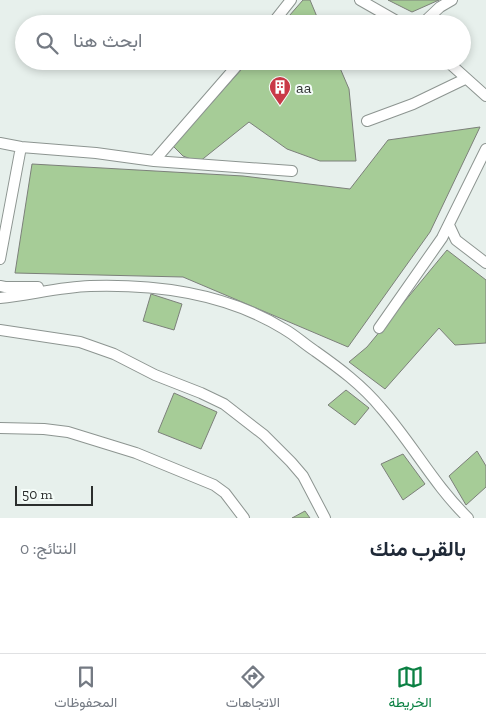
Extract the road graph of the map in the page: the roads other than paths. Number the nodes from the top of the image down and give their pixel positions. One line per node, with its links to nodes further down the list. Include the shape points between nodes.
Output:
1 (291, 0): 4 (street)
2 (360, 0): 5 (street)
3 (452, 0): 6 (street)
4 (279, 15)
5 (386, 15)
6 (432, 15)
7 (233, 70): 15 (street)
8 (456, 70): 9 (street)
9 (466, 79): 10 (street); 11 (street)
10 (486, 96)
11 (368, 121)
12 (0, 143): 13 (street)
13 (21, 147): 15 (street); 18 (street)
14 (486, 148): 17 (street)
15 (154, 160): 16 (street)
16 (292, 172)
17 (449, 225): 19 (street, via 456,240); 23 (street)
18 (0, 259)
19 (486, 264)
20 (0, 286): 21 (street)
21 (52, 290): 22 (street); 28 (street, via 145,286 201,295 238,306 284,329 363,388)
22 (0, 298)
23 (378, 328)
24 (0, 330): 27 (street, via 80,342 224,404 264,435 291,462 303,476)
25 (0, 428): 26 (street, via 68,432 136,453 214,485 225,493)
26 (244, 518)
27 (325, 518)
28 (468, 518)

